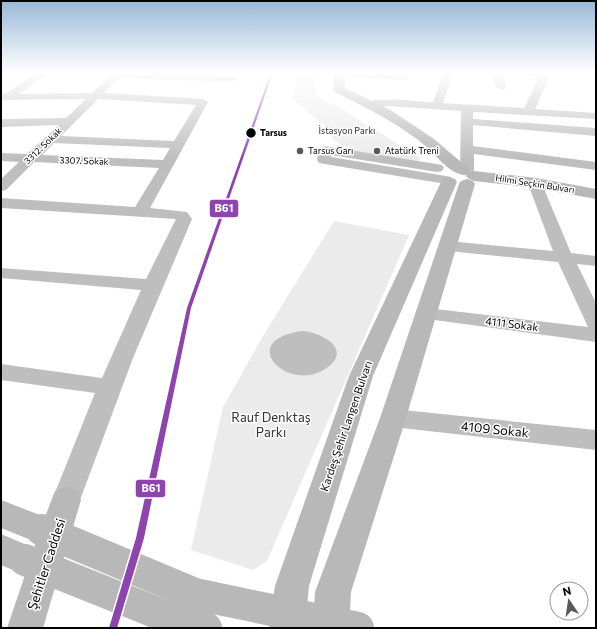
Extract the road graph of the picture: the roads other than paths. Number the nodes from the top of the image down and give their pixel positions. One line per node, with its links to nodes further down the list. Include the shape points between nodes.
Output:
1 (90, 101): 13 (street, 3312. Sokak)
2 (191, 101): 19 (street, via 203,102)
3 (340, 101): 18 (main road, via 387,124)
4 (363, 101): 8 (main road)
5 (439, 101): 9 (street)
6 (533, 101): 11 (street)
7 (390, 103): 8 (street); 9 (street)
8 (370, 104): 26 (main road, via 429,142)
9 (437, 106): 10 (street)
10 (467, 108): 11 (street); 14 (street)
11 (528, 112): 12 (street)
12 (596, 116)
13 (68, 121): 15 (street); 17 (street, 3312. Sokak)
14 (466, 121): 16 (street); 20 (street)
15 (1, 123)
16 (596, 132)
17 (51, 139): 19 (street); 23 (street, 3312. Sokak)
18 (409, 144)
19 (178, 145): 24 (street)
20 (468, 149): 25 (street); 26 (street)
21 (420, 153): 26 (main road)
22 (1, 157): 23 (street, 3307. Sokak)
23 (30, 159): 24 (street, 3307. Sokak); 27 (street, 3312. Sokak)
24 (167, 164): 32 (street)
25 (596, 166)
26 (458, 176): 26 (street, via 325,150 324,160); 28 (main road, Hilmi Seçkin Bulvarı); 29 (main road, Hilmi Seçkin Bulvarı, via 536,183); 33 (main road); 50 (main road, Kardeş Şehir Langen Bulvarı, via 361,376 292,586)
27 (1, 187)
28 (537, 189): 30 (main road, Hilmi Seçkin Bulvarı); 34 (street)
29 (596, 194)
30 (596, 200)
31 (1, 203): 32 (street)
32 (140, 212): 37 (street, via 175,214 181,215 184,219)
33 (448, 246): 34 (street); 38 (main road)
34 (564, 257): 35 (street); 39 (street)
35 (596, 261)
36 (1, 273): 37 (street)
37 (151, 285): 42 (street)
38 (427, 314): 40 (street, 4111 Sokak); 43 (main road)
39 (596, 324)
40 (596, 335)
41 (1, 372): 42 (street)
42 (108, 388): 45 (street)
43 (393, 418): 44 (street, 4109 Sokak); 51 (main road, via 333,592)
44 (596, 440)
45 (66, 500): 48 (main road, Şehitler Caddesi)
46 (1, 514): 52 (main road, bridge, via 195,594)
47 (13, 554): 49 (main road, bridge, via 180,622)
48 (25, 628)
49 (206, 628)
50 (286, 628)
51 (331, 628)
52 (358, 628)

